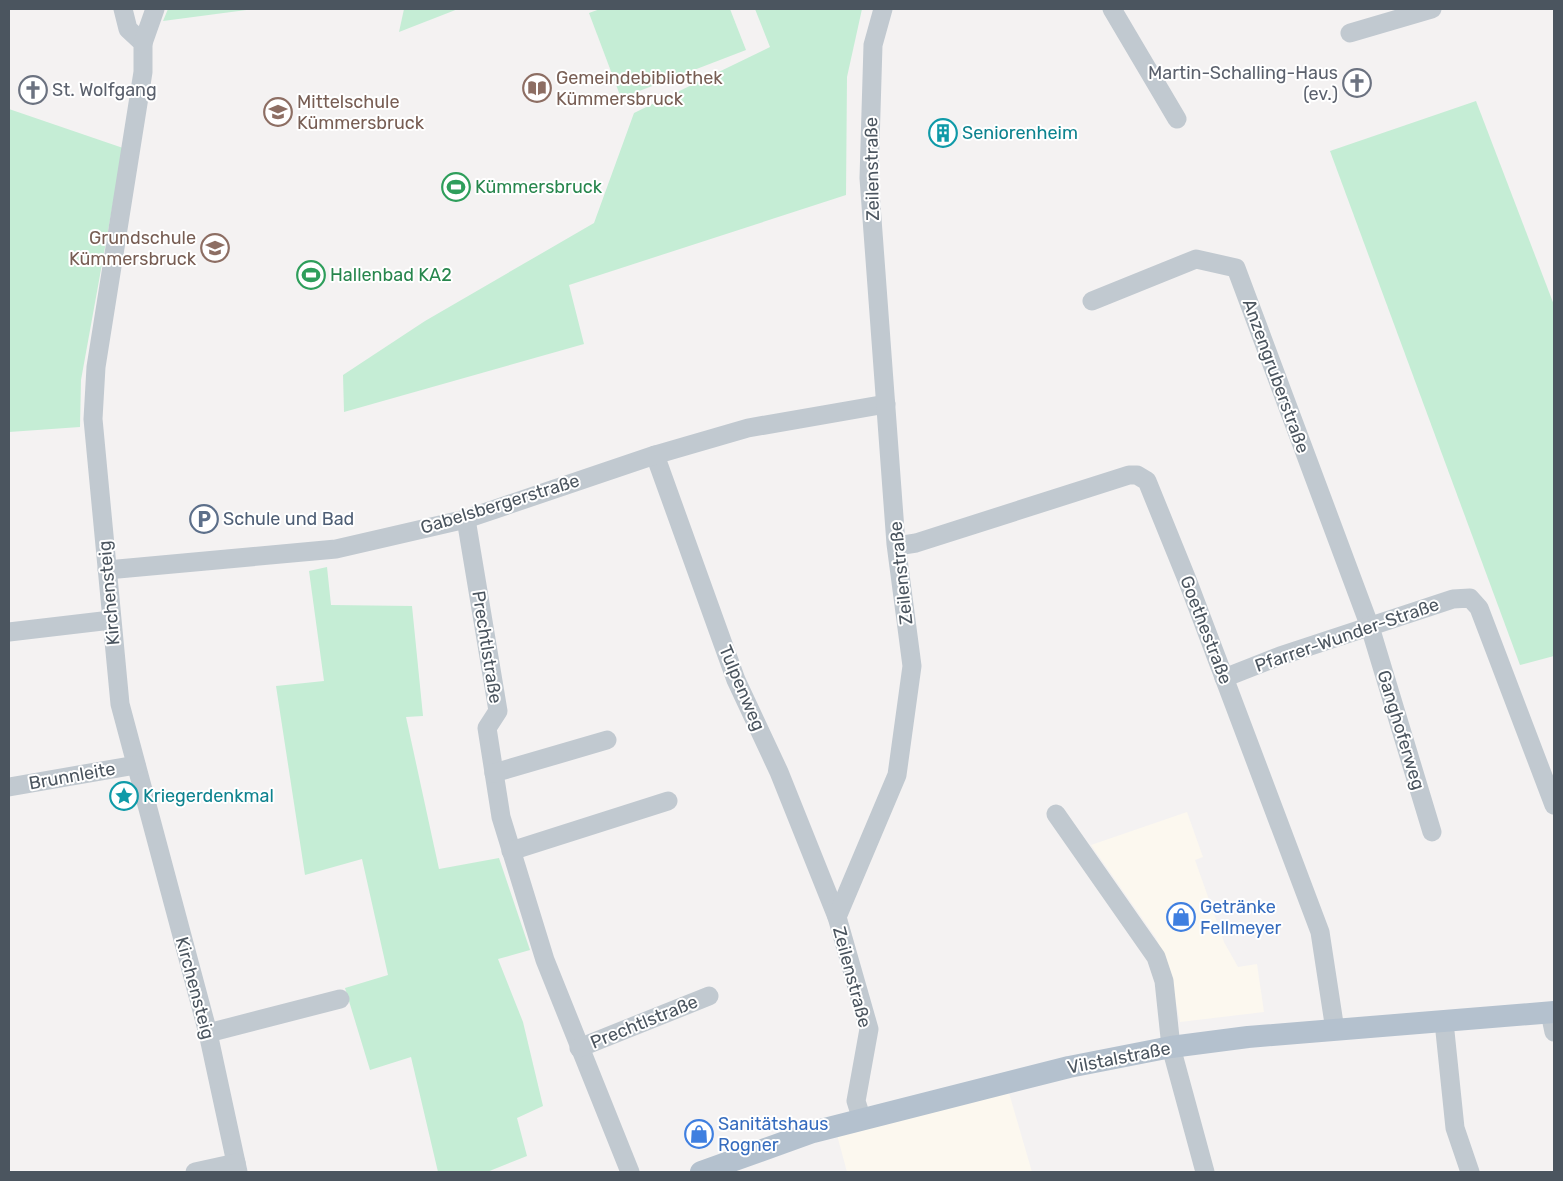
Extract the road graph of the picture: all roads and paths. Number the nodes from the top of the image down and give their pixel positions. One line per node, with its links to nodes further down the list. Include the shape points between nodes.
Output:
1 (156, 9): 7 (street)
2 (883, 9): 10 (street, Zeilenstraße, via 873,45 869,178)
3 (1112, 9): 8 (street)
4 (1432, 9): 6 (street)
5 (123, 10): 7 (street, via 128,29)
6 (1350, 34)
7 (143, 43): 14 (street, Kirchensteig, via 143,72 96,367 93,419)
8 (1177, 119)
9 (1092, 301): 16 (street, Anzengruberstraße, via 1196,260 1236,268)
10 (886, 404): 11 (street, Gabelsbergerstraße, via 748,428); 13 (street, Zeilenstraße)
11 (655, 454): 12 (street, Gabelsbergerstraße); 28 (street, Tulpenweg, via 736,680 779,772)
12 (466, 519): 14 (street, Gabelsbergerstraße, via 336,549); 21 (street, Prechtlstraße, via 498,711 487,728)
13 (897, 546): 18 (street, Goethestraße, via 916,543 1137,475 1147,481); 28 (street, Zeilenstraße, via 912,666 897,775)
14 (107, 570): 15 (street, Kirchensteig)
15 (112, 620): 17 (street); 20 (street, Kirchensteig, via 120,704)
16 (1370, 627): 18 (street, Pfarrer-Wunder-Straße); 24 (street, Pfarrer-Wunder-Straße, via 1452,599 1470,598 1479,608); 26 (street, Ganghoferweg)
17 (9, 632)
18 (1224, 678): 33 (street, Goethestraße, via 1320,932)
19 (607, 740): 21 (street)
20 (136, 765): 22 (street, Brunnleite); 34 (street, Kirchensteig)
21 (494, 773): 27 (street, Prechtlstraße, via 501,817)
22 (9, 787)
23 (668, 801): 27 (street)
24 (1554, 805)
25 (1056, 814): 35 (street, via 1156,957 1164,981)
26 (1432, 832)
27 (511, 851): 36 (street, Prechtlstraße, via 545,960)
28 (837, 917): 37 (street, Zeilenstraße, via 869,1030 856,1101)
29 (709, 996): 36 (street, Prechtlstraße)
30 (340, 999): 34 (street)
31 (1553, 1019): 32 (main road, Vilstalstraße)
32 (1444, 1022): 33 (main road, Vilstalstraße); 43 (street, via 1455,1128)
33 (1336, 1030): 35 (main road, Vilstalstraße)
34 (208, 1032): 38 (street, Kirchensteig)
35 (1171, 1047): 37 (main road, Vilstalstraße, via 1069,1067); 42 (street)
36 (579, 1048): 40 (street, Prechtlstraße)
37 (862, 1120): 41 (main road, Vilstalstraße, via 813,1132)
38 (237, 1168): 39 (street)
39 (195, 1172)
40 (630, 1172)
41 (701, 1172)
42 (1205, 1172)
43 (1470, 1172)

